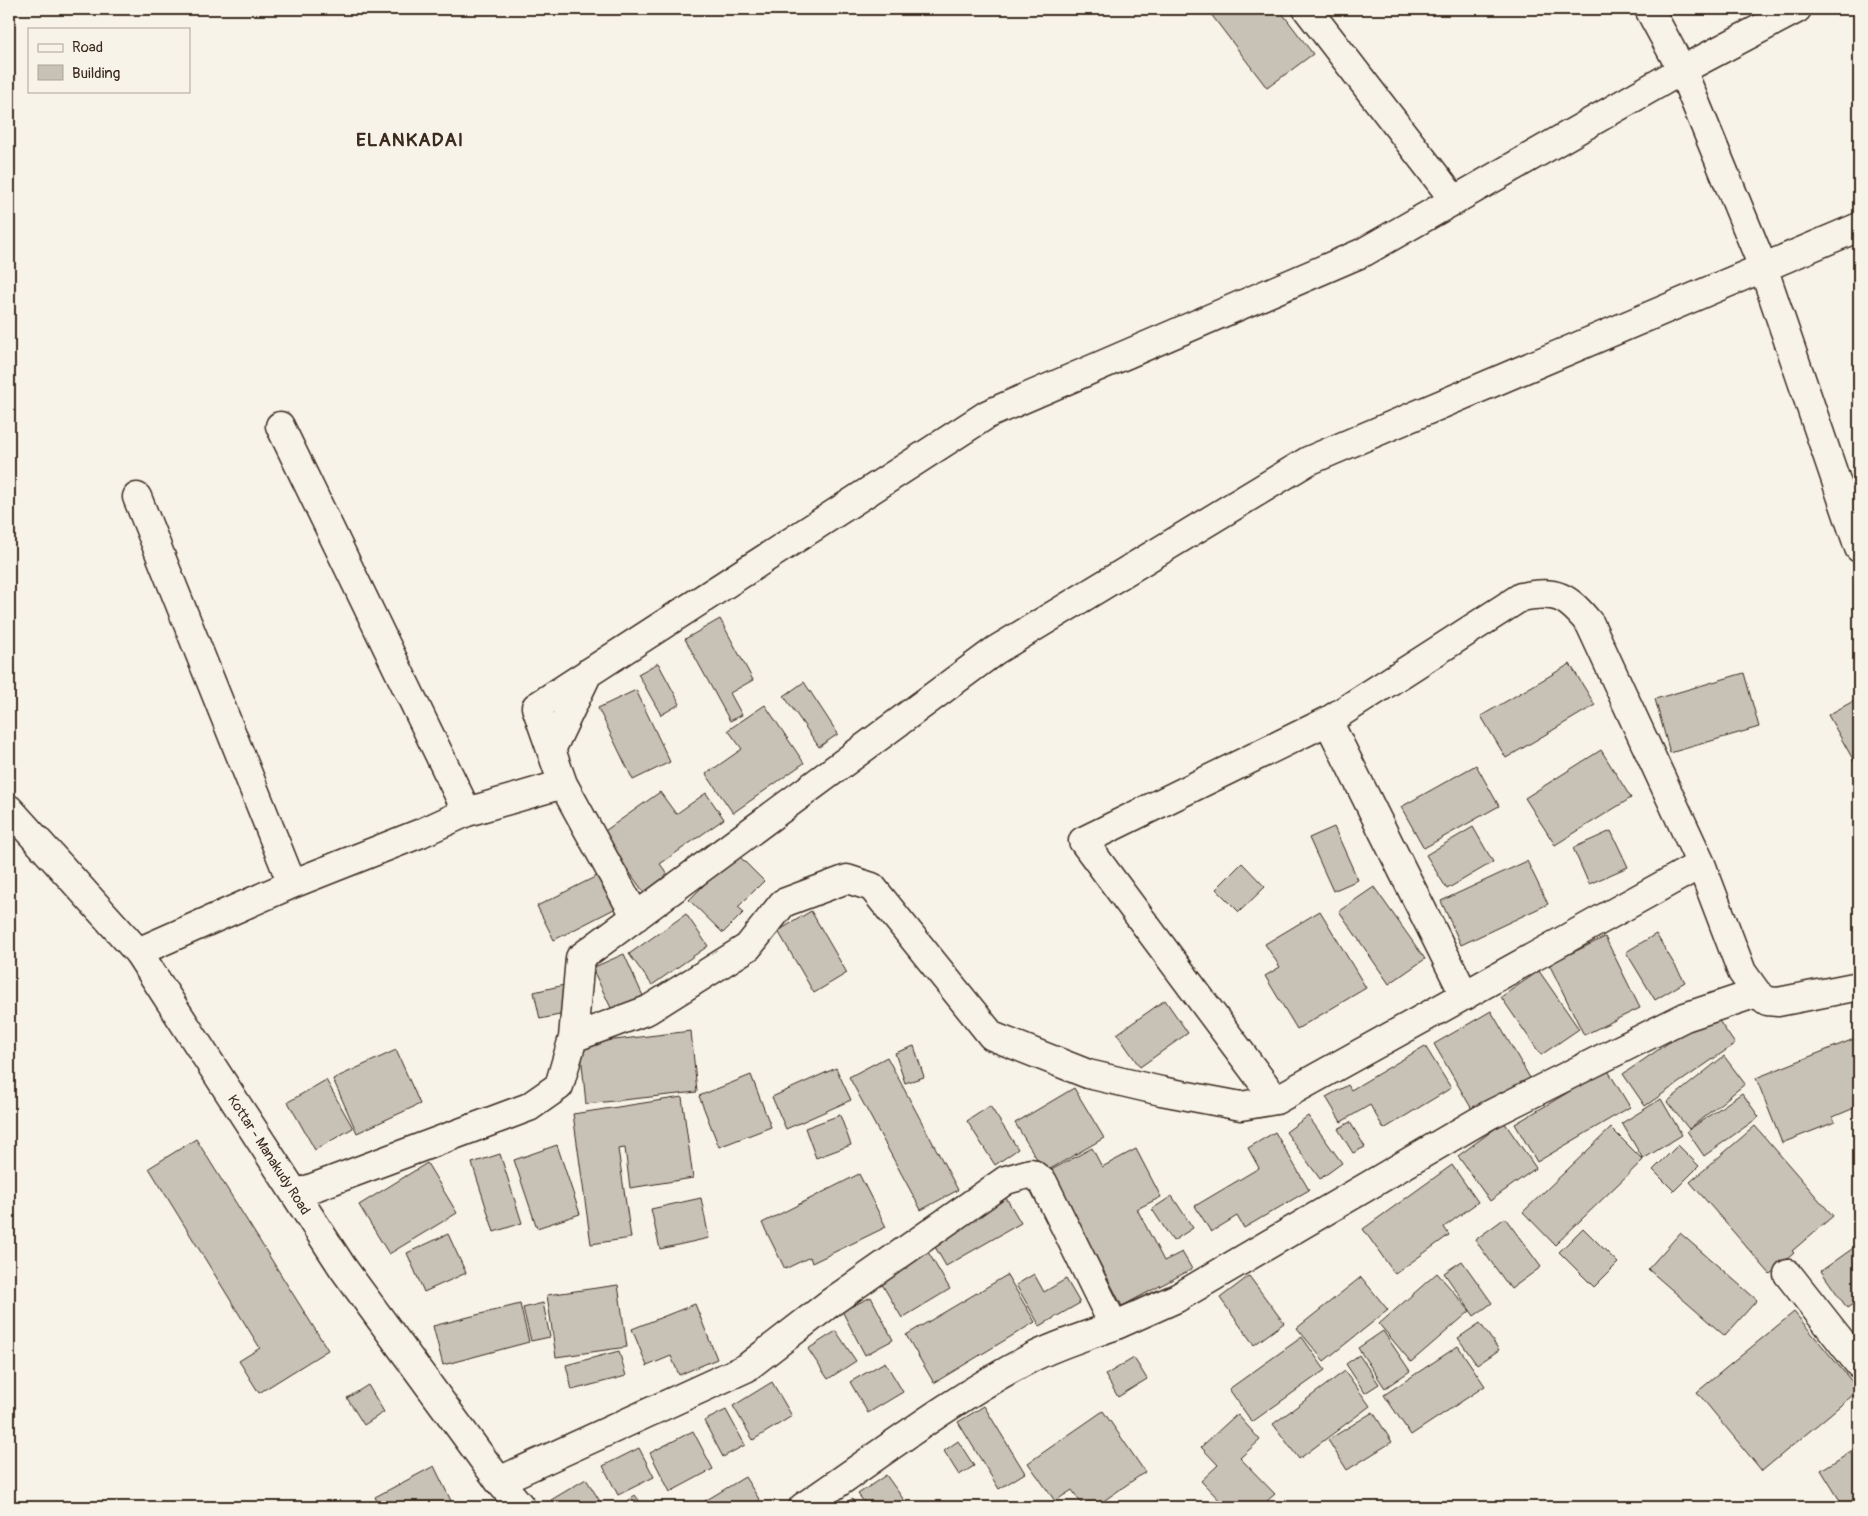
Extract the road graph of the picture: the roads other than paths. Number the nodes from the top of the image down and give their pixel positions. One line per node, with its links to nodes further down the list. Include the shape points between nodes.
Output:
1 (1307, 9): 5 (street)
2 (1649, 9): 4 (street)
3 (1797, 9): 4 (street)
4 (1682, 70): 5 (street); 7 (street)
5 (1455, 201): 12 (street, via 1364,252 988,414 536,707)
6 (1859, 227): 7 (street)
7 (1763, 267): 10 (street); 17 (street, via 1308,461 996,650)
8 (280, 426): 14 (street)
9 (137, 497): 16 (street)
10 (1859, 548)
11 (1328, 720): 15 (street, via 1521,597 1544,593 1562,596 1590,624); 21 (street); 23 (street, via 1083,841)
12 (563, 784): 14 (street); 17 (street)
13 (9, 809): 18 (street, Kottar - Manakudy Road)
14 (467, 812): 16 (street)
15 (1700, 864): 20 (street, via 1742,972); 21 (street)
16 (292, 884): 18 (street)
17 (636, 916): 22 (street, via 580,958)
18 (138, 952): 24 (street, Kottar - Manakudy Road)
19 (1859, 986): 20 (street, via 1778,1002)
20 (1757, 993): 26 (street, via 1685,1017 1489,1116 1184,1294)
21 (1465, 996): 23 (street)
22 (573, 1038): 23 (street, via 648,1010 748,946 783,904 846,879 872,887 992,1036 1088,1074 1151,1089 1241,1106); 24 (street, via 559,1086 530,1106)
23 (1276, 1100)
24 (296, 1194): 28 (street, Kottar - Manakudy Road, via 342,1268)
25 (1788, 1274): 27 (street)
26 (1114, 1326): 28 (street, via 1043,1182 1031,1173 1018,1175 1006,1180 830,1303 746,1368); 30 (street, via 1067,1342 1021,1364 973,1392)
27 (1859, 1364)
28 (499, 1481): 29 (street, Kottar - Manakudy Road)
29 (521, 1507)
30 (803, 1507)

